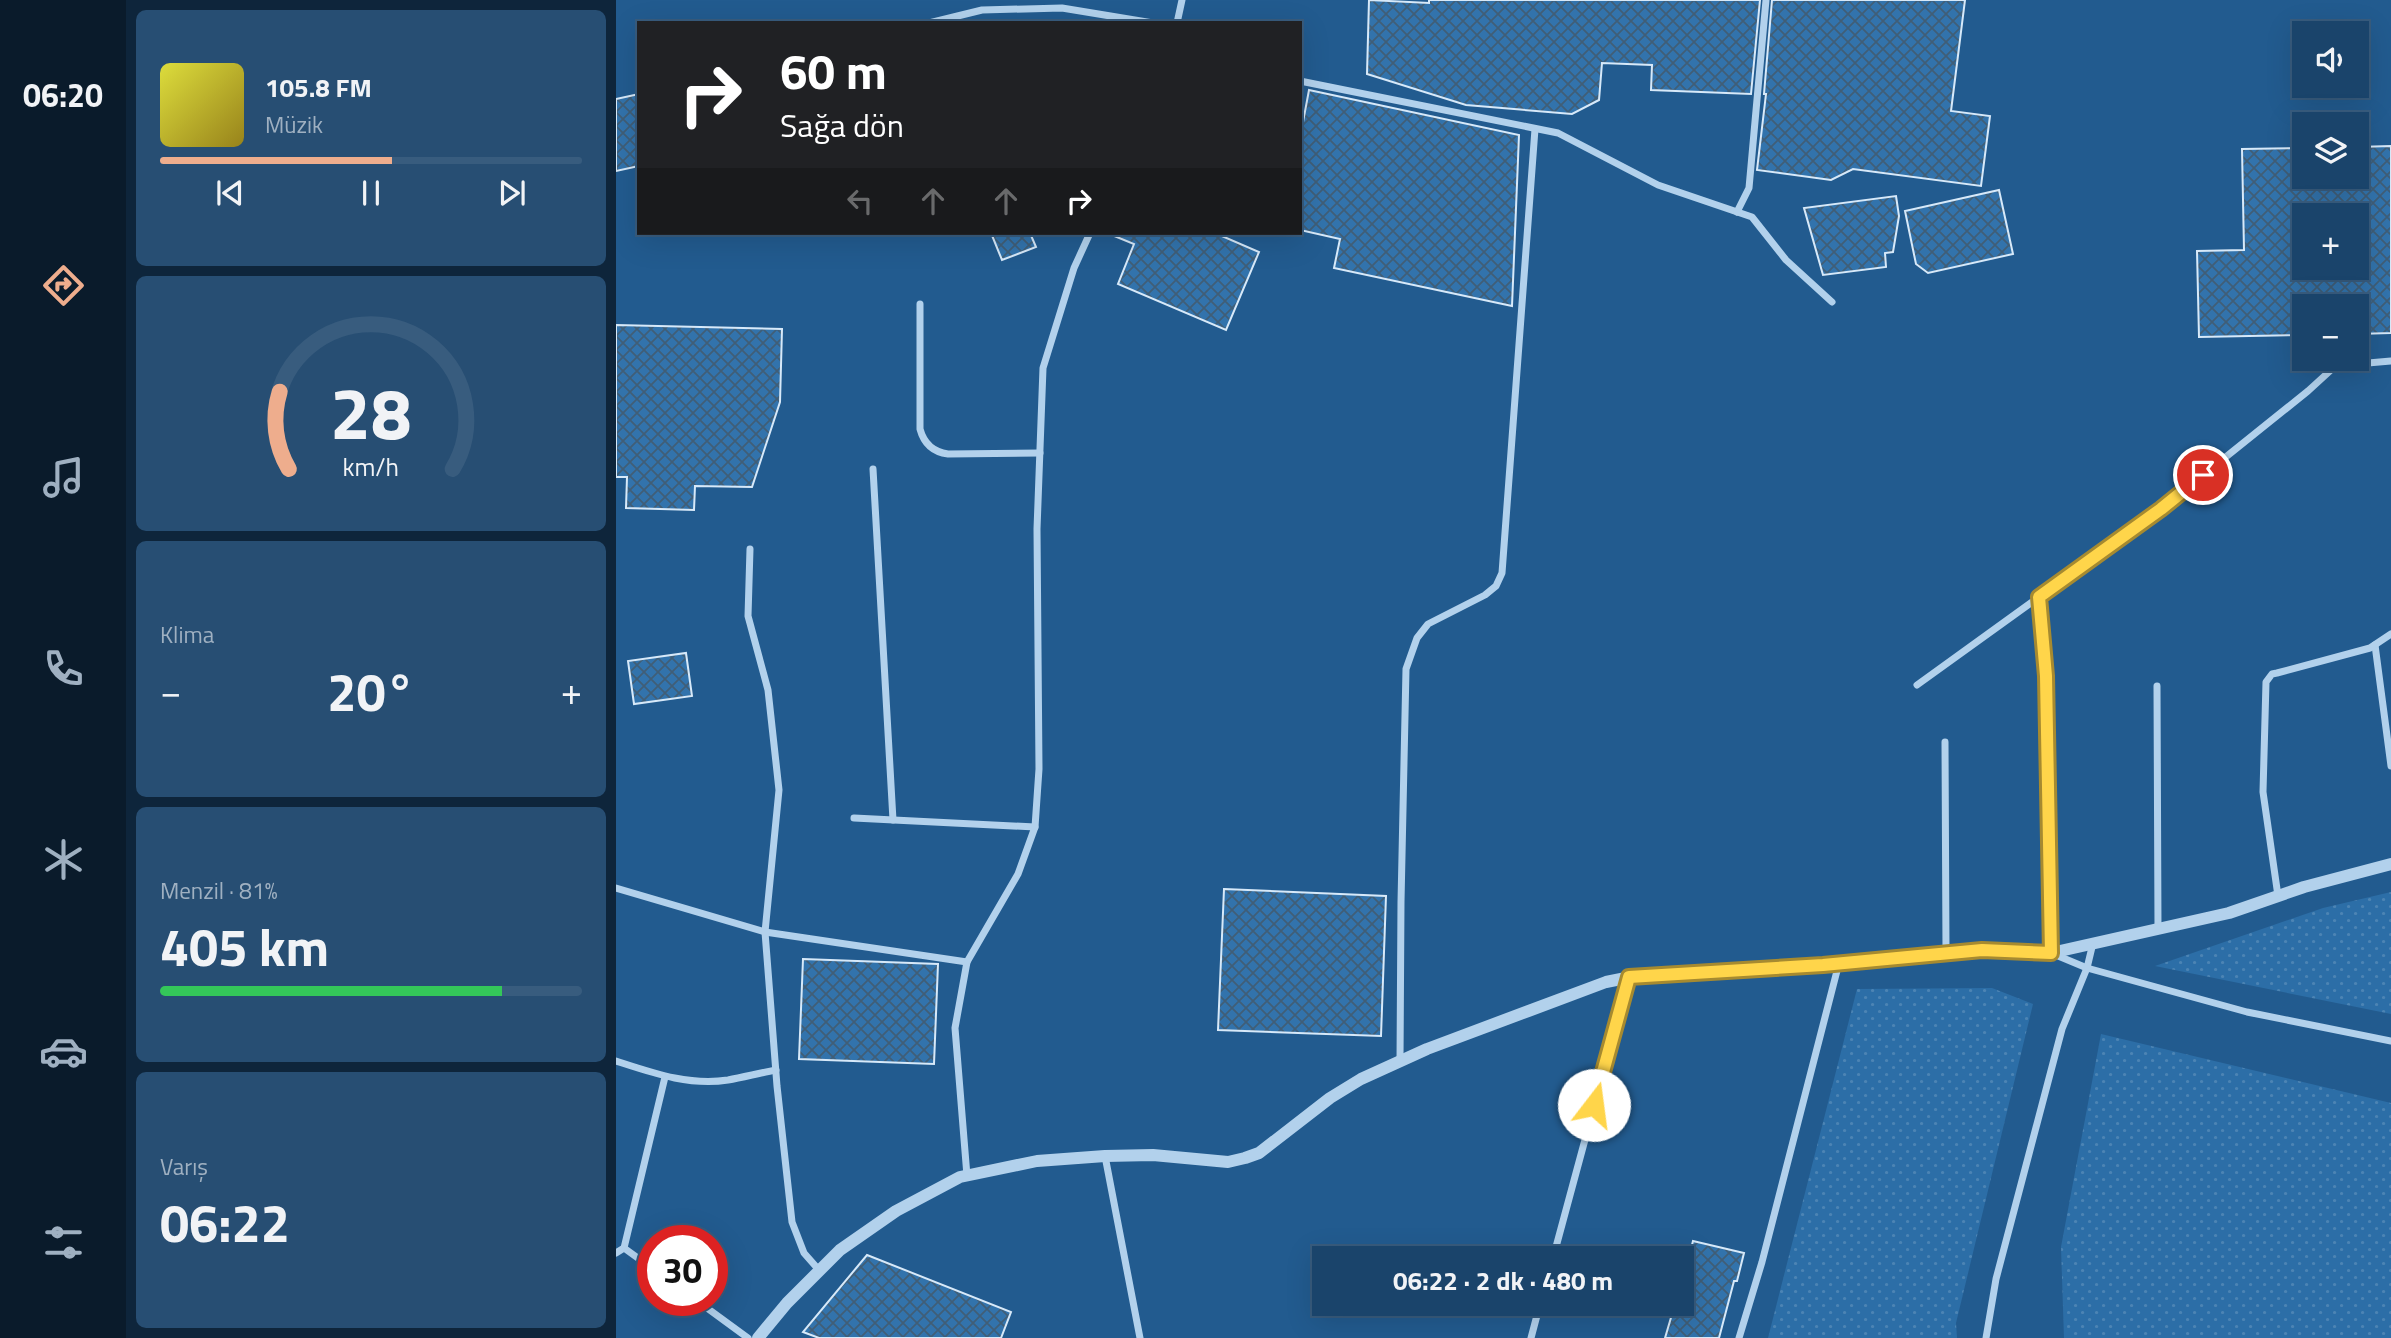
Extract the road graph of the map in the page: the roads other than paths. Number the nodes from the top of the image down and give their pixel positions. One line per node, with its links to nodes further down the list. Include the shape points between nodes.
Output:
1 (1182, 0): 5 (street)
2 (1766, 0): 8 (street, via 1749,188)
3 (937, 21): 4 (street, via 982,10 1062,8)
4 (1141, 21)
5 (1177, 21)
6 (1302, 82): 7 (street)
7 (1535, 129): 8 (street, via 1558,133 1658,185); 40 (street, via 1502,573 1485,595 1427,624 1416,638 1406,669)
8 (1737, 212): 10 (street, via 1752,217 1786,260)
9 (1089, 235): 13 (street, via 1043,368)
10 (1832, 302)
11 (920, 304): 13 (street, via 920,429 928,446 948,454)
12 (2391, 361): 16 (street, via 2331,370 2161,509)
13 (1040, 453): 25 (street)
14 (873, 469): 24 (street)
15 (750, 549): 30 (street, via 748,616 768,690 779,790)
16 (2039, 597): 19 (street); 33 (street, via 2046,676)
17 (2391, 634): 18 (street)
18 (2375, 645): 22 (street); 28 (street, via 2272,674 2266,682 2263,792)
19 (1917, 685)
20 (2157, 686): 29 (street)
21 (1945, 742): 32 (street)
22 (2391, 766)
23 (854, 818): 24 (street)
24 (892, 820): 25 (street)
25 (1035, 827): 34 (street, via 1018,874)
26 (2391, 864): 28 (street)
27 (616, 888): 30 (street)
28 (2278, 896): 29 (street)
29 (2158, 929): 31 (street)
30 (765, 932): 34 (street); 41 (street)
31 (2093, 942): 33 (street); 36 (street)
32 (1947, 952): 33 (street); 35 (street)
33 (2051, 953): 36 (street)
34 (967, 962): 44 (street, via 955,1028)
35 (1839, 963): 37 (street); 56 (street)
36 (2087, 968): 38 (street, via 2247,1012); 57 (street, via 2063,1029 1996,1279)
37 (1629, 977): 40 (street, via 1559,998); 45 (street)
38 (2391, 1041)
39 (616, 1061): 42 (street)
40 (1400, 1062): 43 (street, via 1330,1098 1259,1153 1245,1158 1228,1162)
41 (776, 1070): 42 (street, via 713,1081); 49 (street, via 792,1222 804,1253)
42 (665, 1077): 46 (street)
43 (1105, 1156): 44 (street, via 1038,1161); 54 (street)
44 (967, 1176): 49 (street, via 896,1211)
45 (1556, 1246)
46 (624, 1248): 47 (street); 48 (street)
47 (616, 1253)
48 (637, 1257)
49 (819, 1270): 53 (street)
50 (718, 1316): 52 (street)
51 (1537, 1316): 55 (street)
52 (748, 1338)
53 (758, 1338)
54 (1140, 1338)
55 (1531, 1338)
56 (1739, 1338)
57 (1986, 1338)

